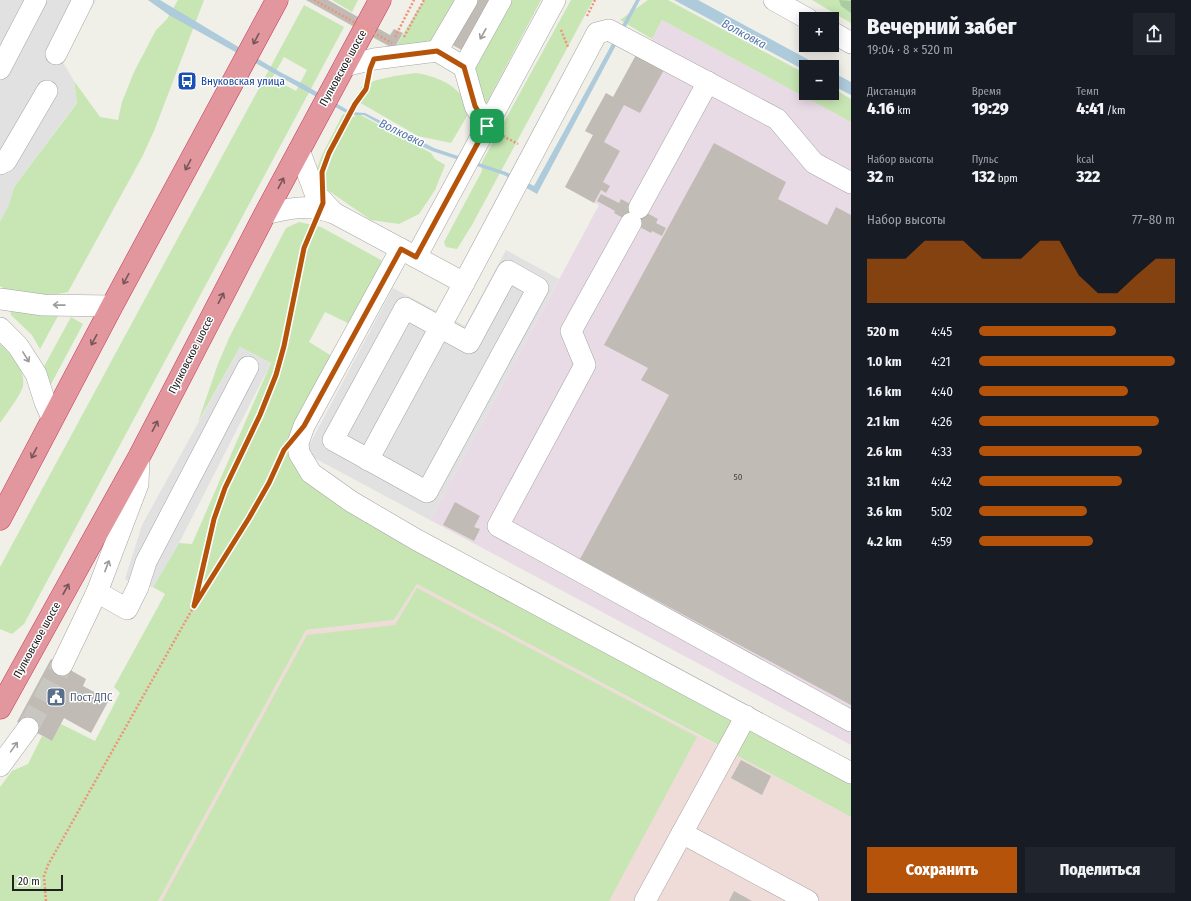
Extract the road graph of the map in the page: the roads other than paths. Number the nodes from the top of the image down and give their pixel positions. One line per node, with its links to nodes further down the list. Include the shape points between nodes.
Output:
1 (36, 0): 16 (street)
2 (83, 0): 13 (street)
3 (277, 0): 28 (highway, one-way to 28)
4 (380, 0): 14 (highway, Пулковское шоссе)
5 (466, 0): 12 (street)
6 (501, 0): 15 (street, one-way to 15)
7 (774, 0): 9 (street)
8 (553, 4): 19 (street)
9 (799, 14)
10 (839, 36): 11 (street)
11 (851, 43)
12 (428, 52): 14 (street); 15 (street)
13 (56, 54)
14 (344, 66): 20 (highway, Пулковское шоссе)
15 (464, 67): 19 (street, via 475,106)
16 (0, 69)
17 (708, 82): 22 (street, via 777,119 814,163); 26 (street, via 609,30 597,33); 42 (street, via 572,331 585,365 498,526)
18 (47, 91): 21 (street, via 6,160)
19 (487, 126): 25 (street)
20 (299, 150): 23 (street, via 315,193); 24 (highway, Пулковское шоссе, one-way to 20)
21 (0, 164)
22 (851, 183)
23 (327, 211): 24 (street, via 293,208); 25 (street)
24 (265, 214): 33 (highway, Пулковское шоссе, one-way to 24)
25 (409, 253): 26 (street); 41 (street, via 304,426 298,443 299,453 311,473 352,502 417,540)
26 (464, 283): 29 (street)
27 (0, 299): 28 (street, one-way to 27, via 43,305)
28 (112, 306): 32 (highway, one-way to 32)
29 (440, 327): 34 (street); 34 (street, via 405,308 333,440); 34 (street, via 469,343 508,271 538,288 427,492)
30 (0, 328): 32 (street, one-way to 32, via 18,346 36,374)
31 (248, 367): 38 (street, via 146,562 127,609)
32 (52, 418): 35 (highway, one-way to 35)
33 (139, 457): 38 (street, one-way to 33, via 138,484); 40 (highway, Пулковское шоссе, one-way to 33)
34 (368, 460)
35 (20, 481): 36 (street); 37 (highway)
36 (0, 493)
37 (0, 519)
38 (96, 592): 39 (street)
39 (62, 665)
40 (0, 708)
41 (746, 716): 45 (street); 46 (street)
42 (851, 721)
43 (28, 728): 44 (street, one-way to 43)
44 (0, 766)
45 (851, 773)
46 (682, 833): 47 (street); 48 (street)
47 (645, 901)
48 (808, 901)

